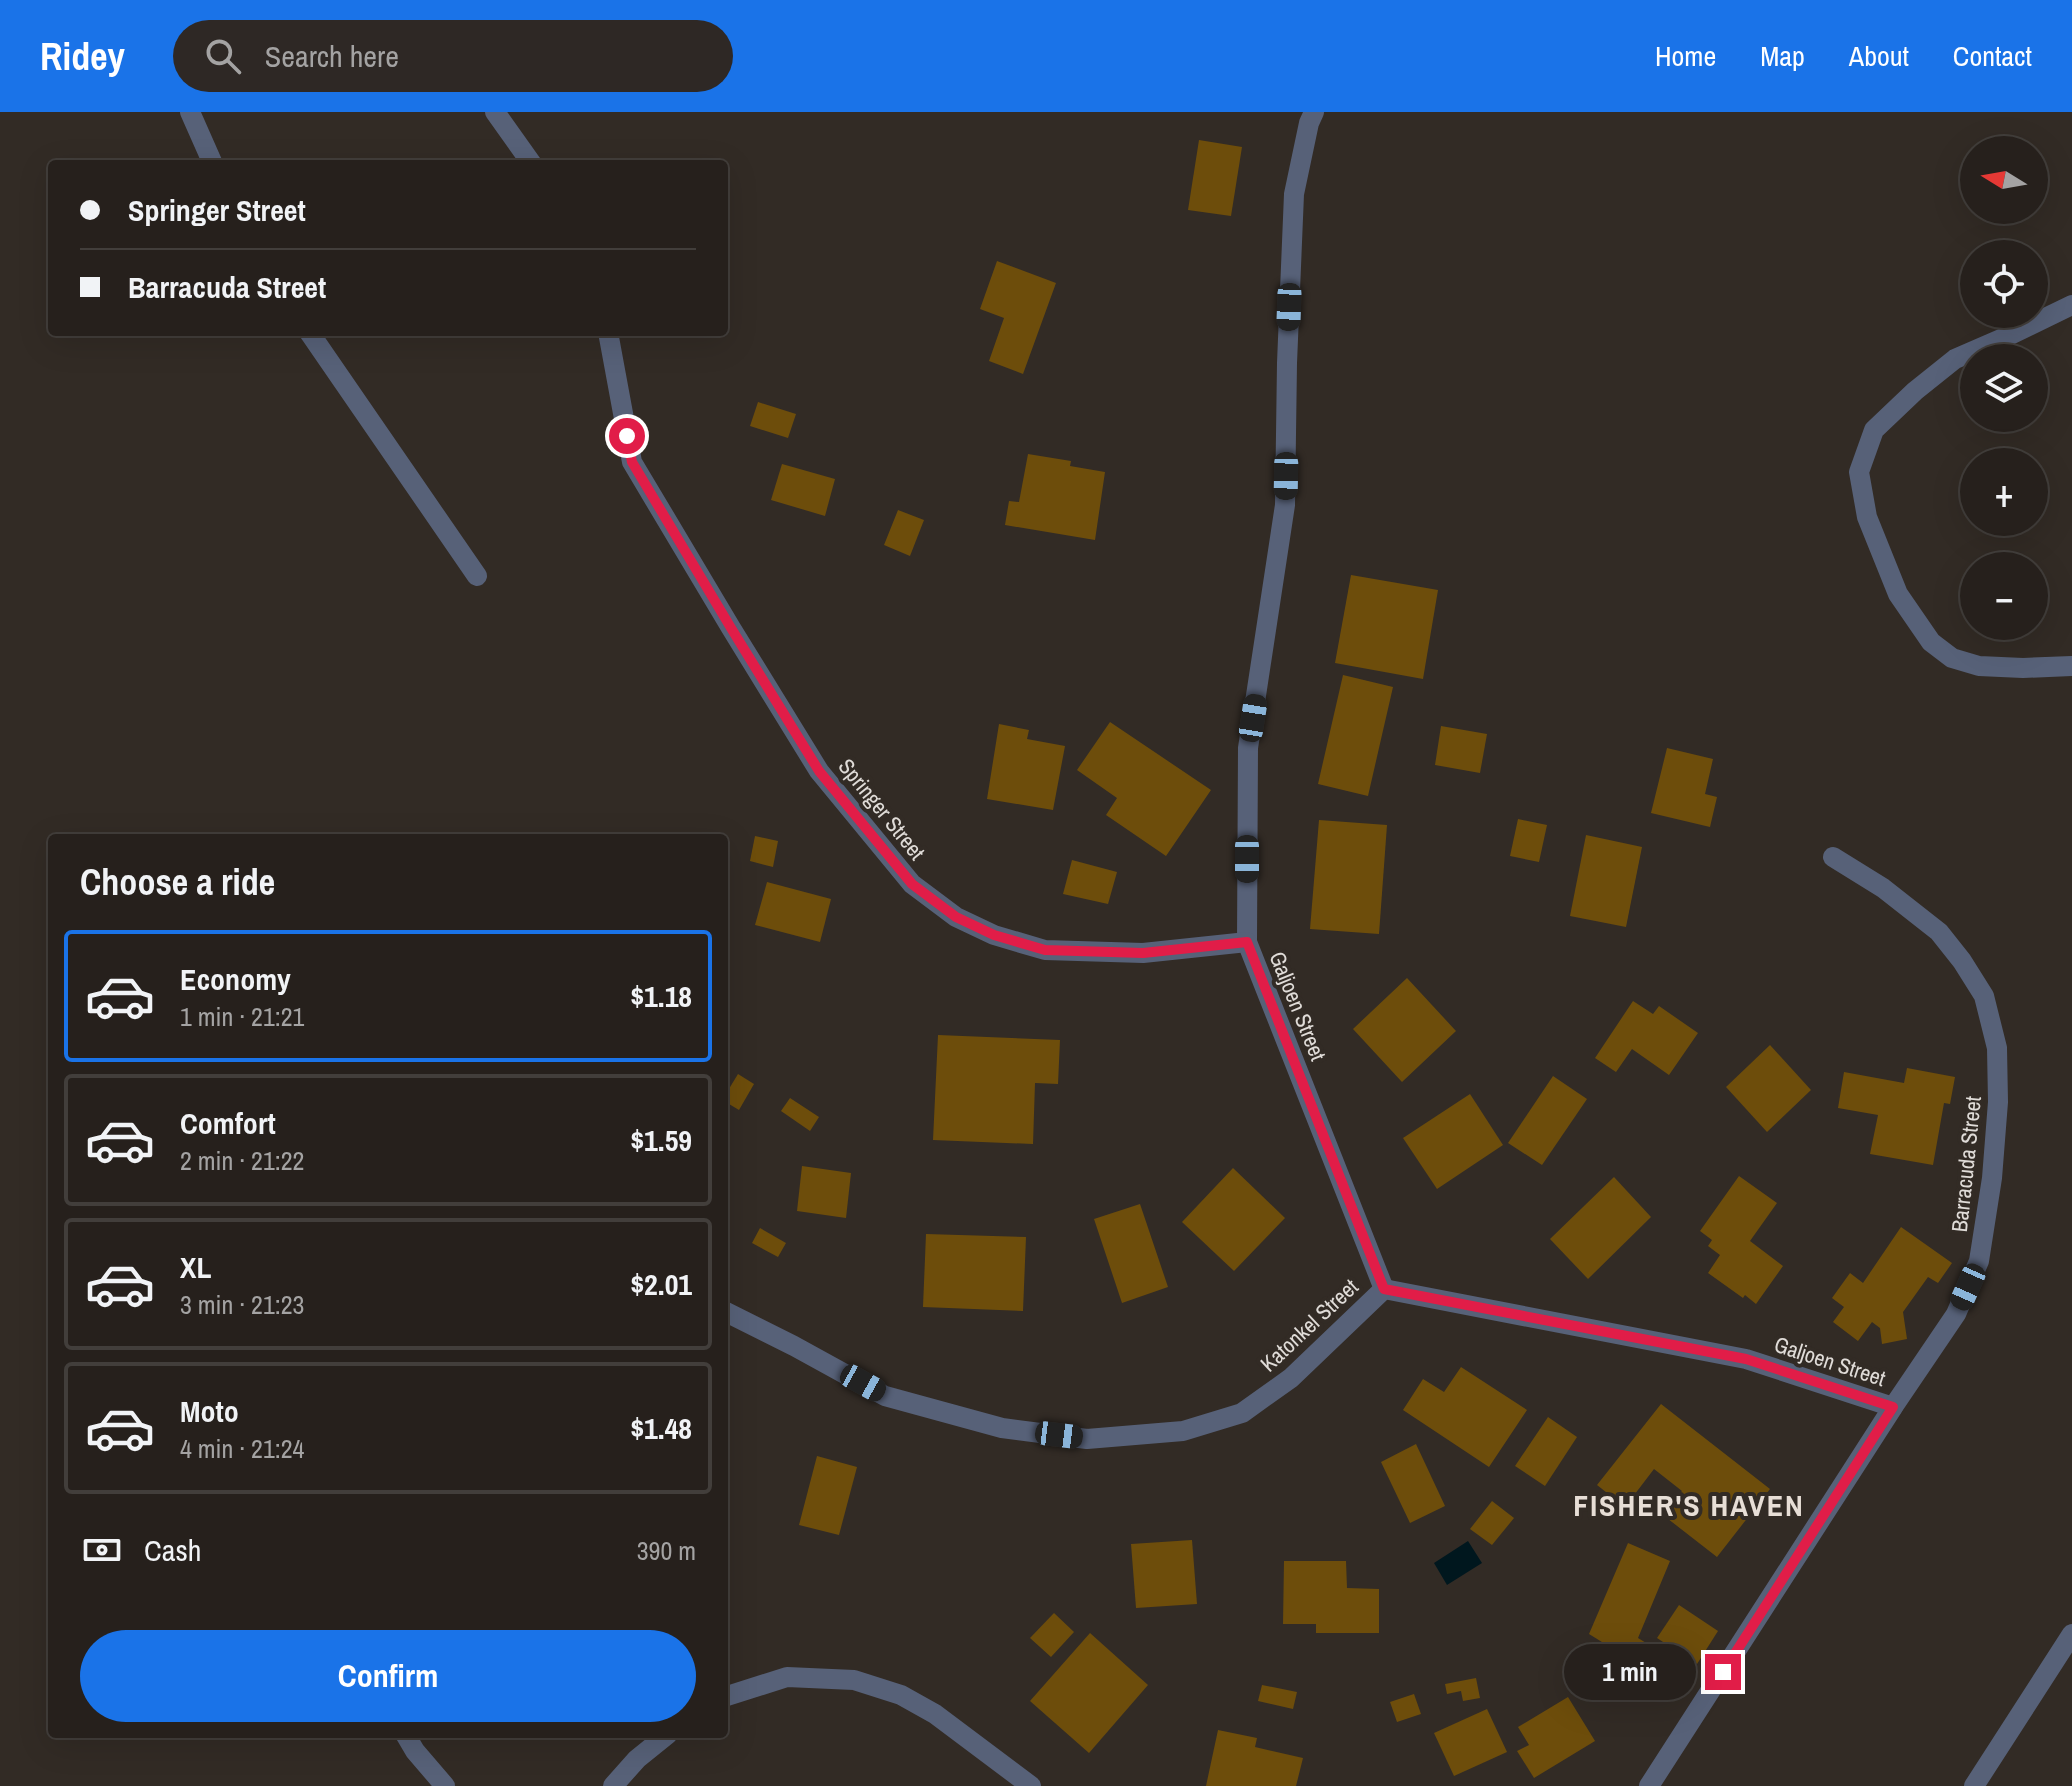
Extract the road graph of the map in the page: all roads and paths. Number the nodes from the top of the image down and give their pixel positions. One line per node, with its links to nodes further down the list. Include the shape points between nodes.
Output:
1 (190, 112): 4 (street)
2 (495, 112): 5 (street)
3 (1314, 112): 12 (street, Galjoen Street, via 1294,194 1285,505 1248,748)
4 (211, 160)
5 (529, 160)
6 (2072, 305): 10 (street, via 1955,359 1874,430 1859,472 1867,517 1898,594 1931,642 1952,658 1979,666)
7 (312, 336): 9 (street)
8 (609, 336): 12 (street, Springer Street, via 632,462 819,771 912,884 956,917 1045,950 1143,953)
9 (477, 576)
10 (2072, 666)
11 (1833, 857): 15 (street, Barracuda Street, via 1939,932 1984,996 1997,1048 1992,1178 1979,1261 1956,1314)
12 (1247, 942): 13 (street, Galjoen Street)
13 (1384, 1289): 14 (street, Katonkel Street, via 1291,1378 1242,1413 1183,1431 1087,1439 1002,1428 885,1396); 15 (street, Galjoen Street, via 1746,1359)
14 (728, 1313)
15 (1893, 1407): 23 (street, Barracuda Street)
16 (2072, 1634): 24 (street)
17 (728, 1696): 22 (street, via 787,1677 854,1680 901,1695 935,1714)
18 (407, 1738): 20 (street)
19 (663, 1738): 21 (street)
20 (445, 1786)
21 (613, 1786)
22 (1031, 1786)
23 (1649, 1786)
24 (1974, 1786)

